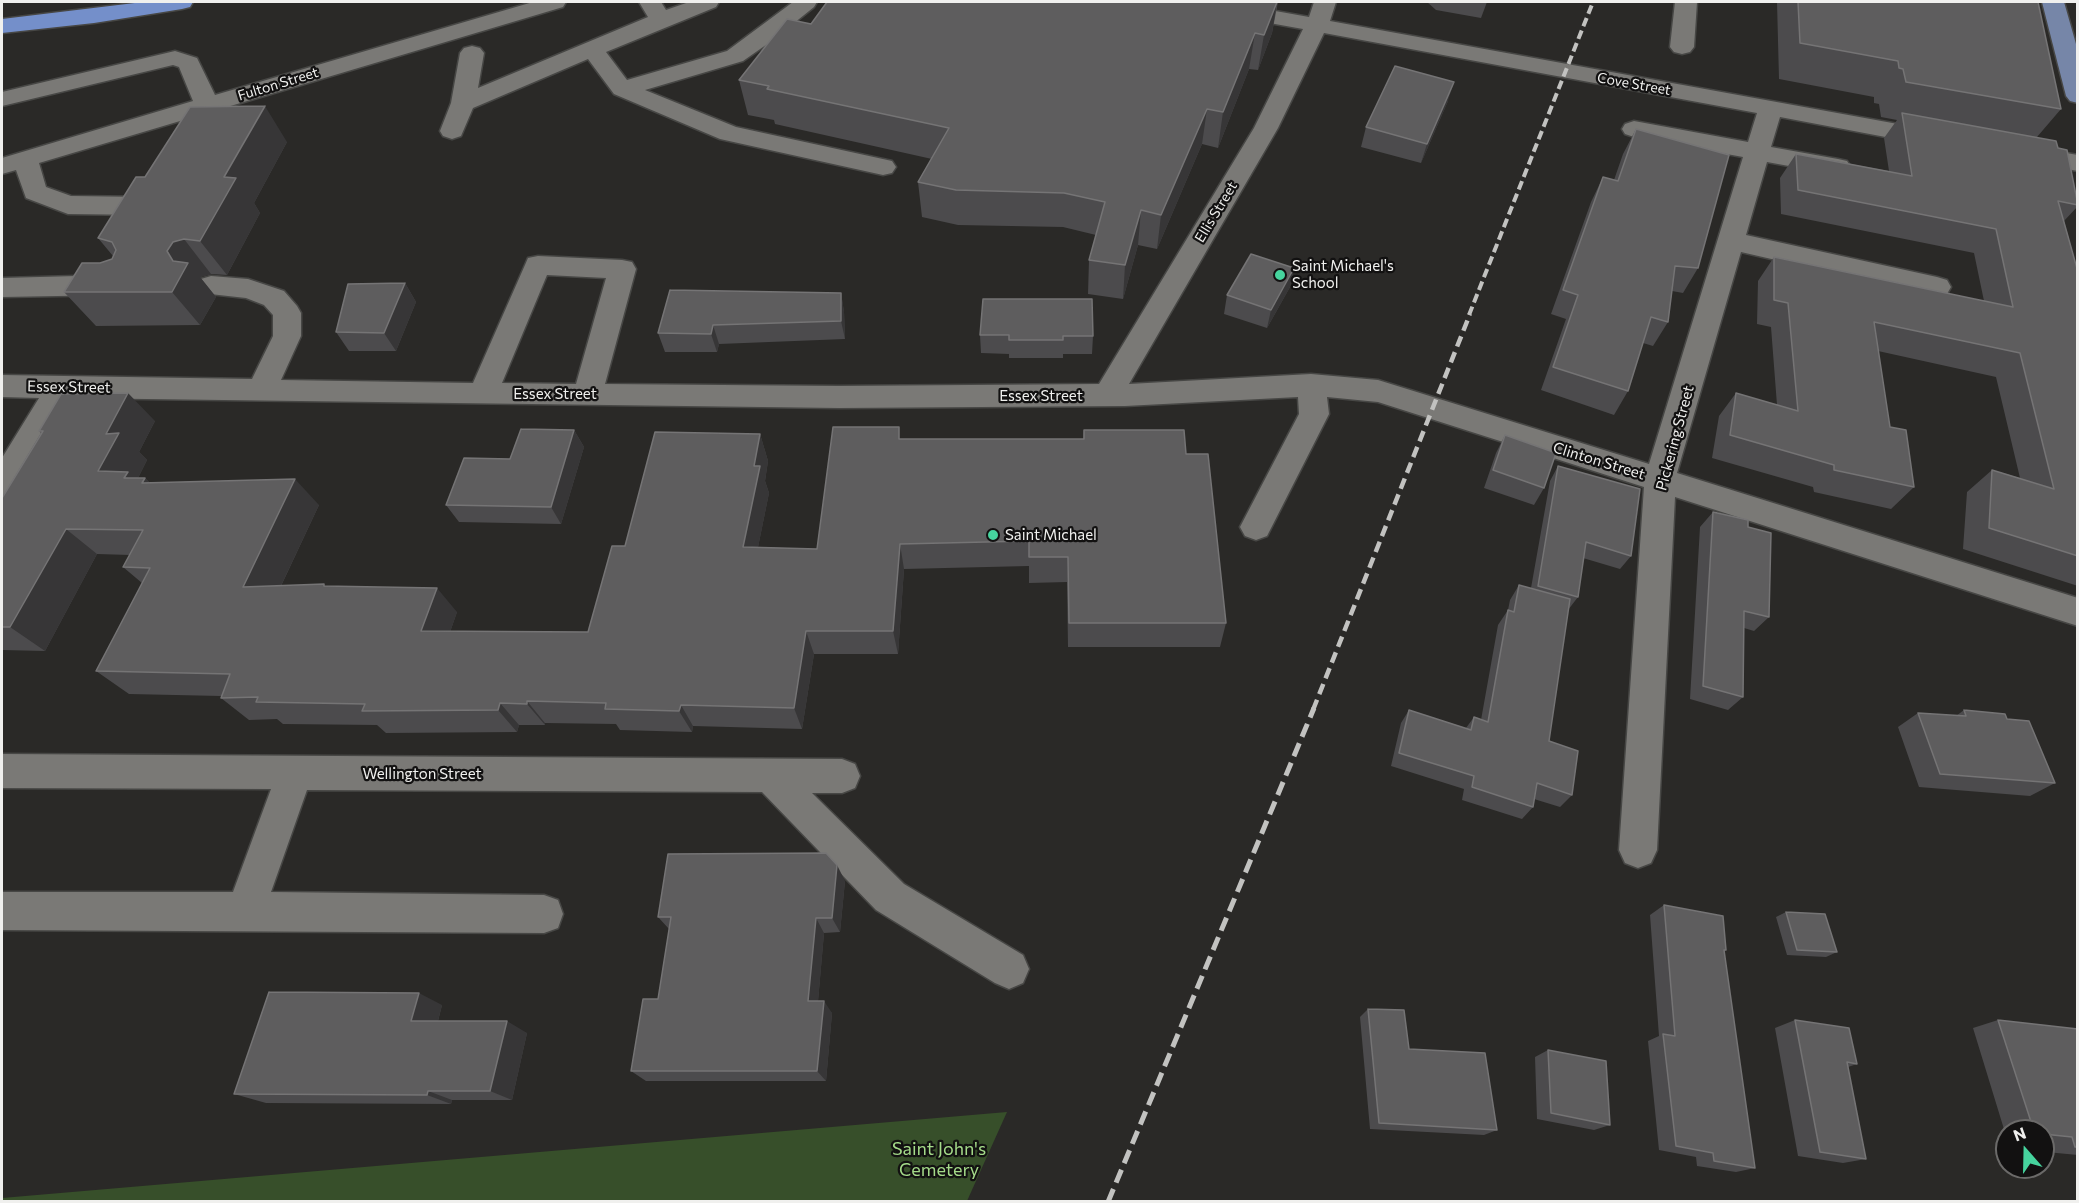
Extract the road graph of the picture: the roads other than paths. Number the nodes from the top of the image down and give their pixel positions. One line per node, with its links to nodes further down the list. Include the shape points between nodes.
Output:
1 (70, 2): 9 (highway)
2 (182, 2): 12 (highway)
3 (555, 2): 20 (street, Fulton Street)
4 (708, 2): 10 (street)
5 (806, 2): 16 (street, via 735,56)
6 (1195, 2): 11 (street, Cove Street)
7 (1686, 2): 13 (street)
8 (2053, 2): 17 (main road)
9 (2, 7)
10 (656, 11): 14 (street)
11 (1321, 13): 21 (street, Cove Street); 43 (street, Ellis Street, via 1266,128)
12 (2, 26)
13 (1682, 46)
14 (592, 49): 16 (street); 19 (street)
15 (472, 53): 19 (street)
16 (622, 89): 29 (street, via 729,134)
17 (2078, 96)
18 (2, 99): 20 (street, via 175,58 189,63)
19 (463, 103): 23 (street)
20 (207, 105): 27 (street, Fulton Street)
21 (1770, 109): 24 (street, Cove Street); 26 (street, Pickering Street)
22 (1634, 129): 26 (street)
23 (452, 131)
24 (1952, 141)
25 (1998, 149): 28 (street)
26 (1756, 152): 30 (street); 32 (street, Pickering Street)
27 (13, 162): 31 (street, via 35,192 68,205)
28 (2078, 164)
29 (883, 167)
30 (1858, 171)
31 (146, 206)
32 (1731, 241): 35 (street); 44 (street, Pickering Street)
33 (130, 285): 36 (street)
34 (211, 286): 40 (street, via 248,289 274,298 287,313 287,336)
35 (1937, 287)
36 (2, 288)
37 (1311, 385): 43 (street, Clinton Street); 44 (street, Clinton Street, via 1378,392); 46 (street, via 1314,414)
38 (2, 386): 39 (street, Essex Street)
39 (61, 386): 40 (street, Essex Street); 45 (street)
40 (262, 390): 41 (street, Essex Street)
41 (483, 394): 42 (street, Essex Street); 42 (street, via 538,265 622,269)
42 (587, 395): 43 (street, Essex Street)
43 (1108, 395)
44 (1660, 480): 47 (street, Clinton Street); 52 (street, Pickering Street)
45 (2, 484)
46 (1256, 527)
47 (2078, 612)
48 (2, 771): 49 (street, Wellington Street)
49 (295, 773): 50 (street, Wellington Street); 54 (street)
50 (770, 776): 51 (street, Wellington Street); 56 (street, via 890,897)
51 (842, 776)
52 (1638, 850)
53 (2, 911): 54 (street)
54 (245, 911): 55 (street)
55 (544, 914)
56 (1010, 969)

